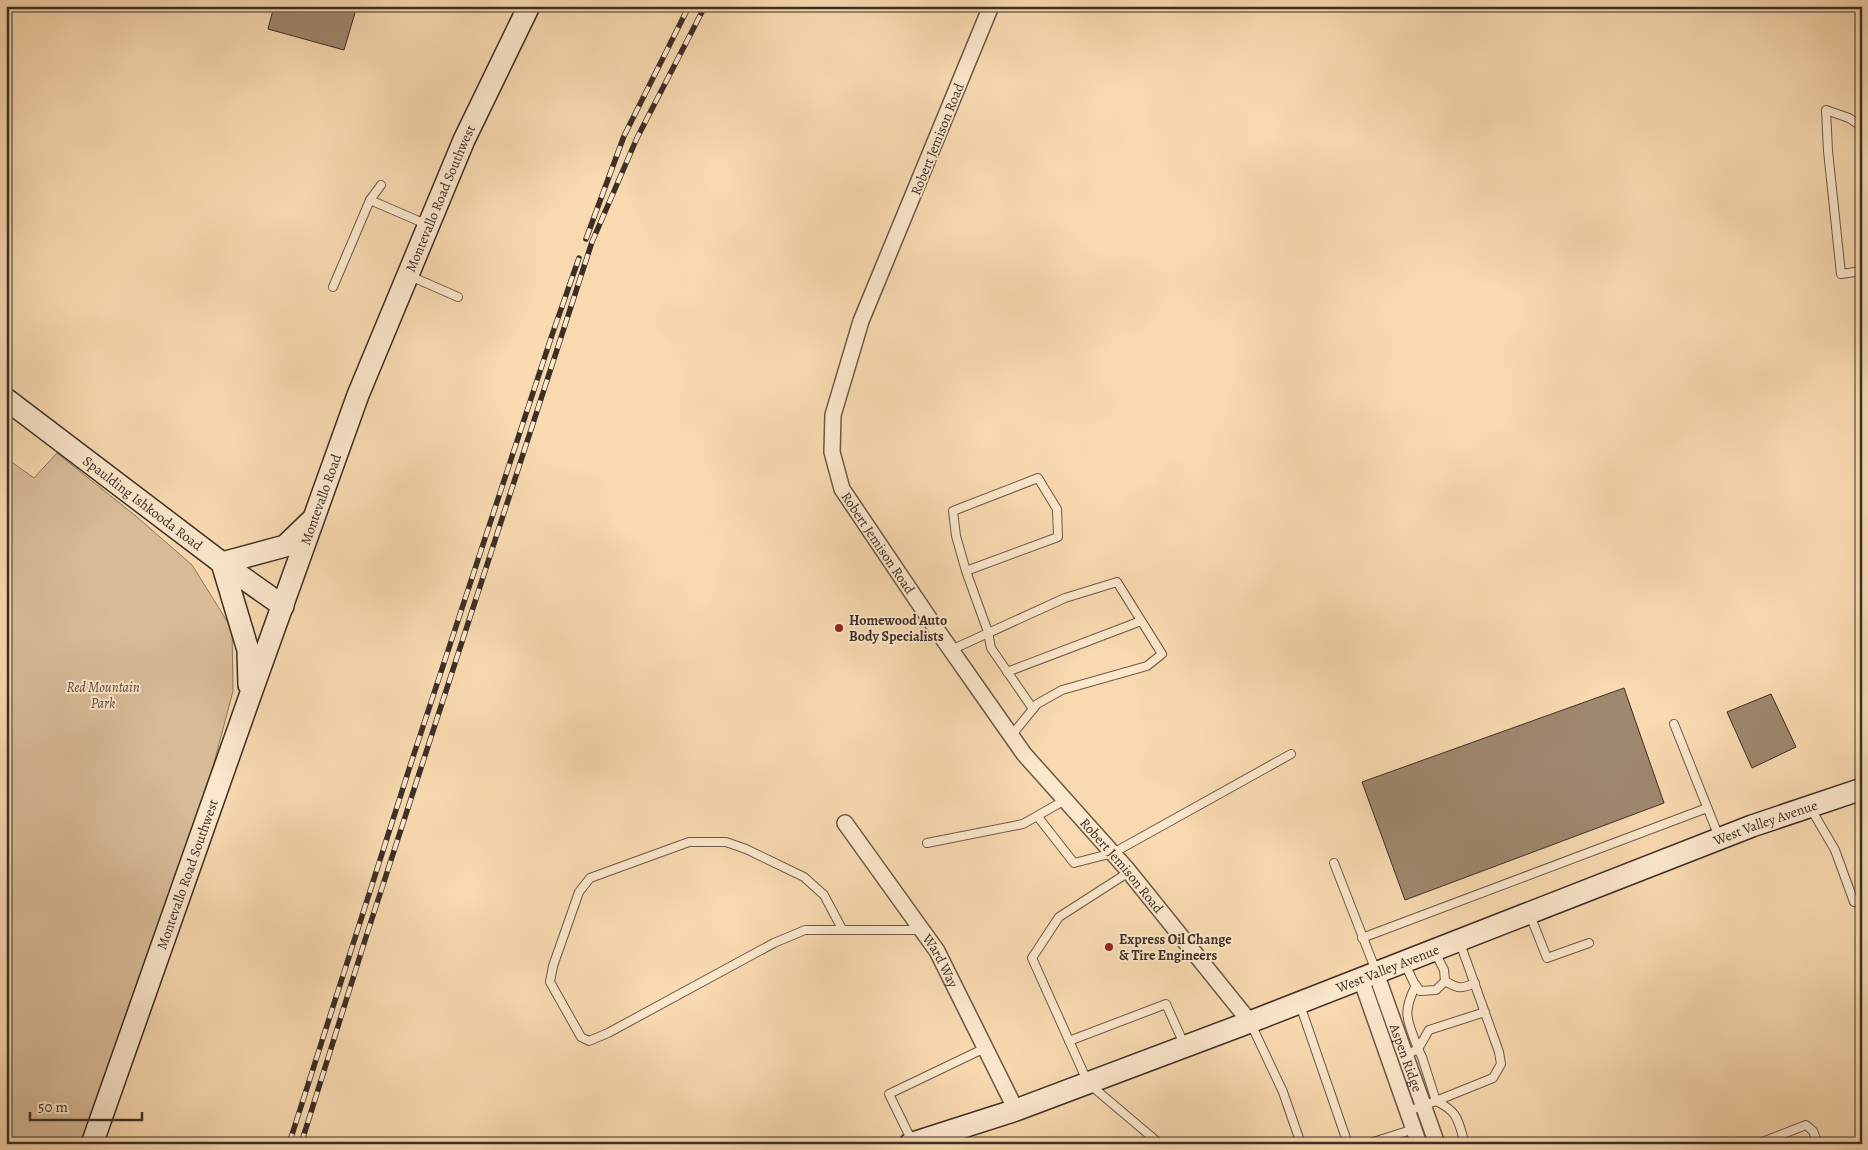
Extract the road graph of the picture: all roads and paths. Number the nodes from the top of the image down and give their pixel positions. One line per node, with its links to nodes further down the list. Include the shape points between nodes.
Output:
1 (991, 6): 19 (street, Robert Jemison Road, via 862,321 833,415 832,452 842,488)
2 (526, 7): 6 (main road, Montevallo Road Southwest, via 464,140)
3 (1862, 127): 7 (lane, via 1849,118 1826,110 1842,274)
4 (381, 185): 5 (lane)
5 (370, 200): 6 (lane); 9 (lane)
6 (429, 225): 8 (main road, Montevallo Road Southwest)
7 (1862, 271)
8 (408, 275): 10 (lane); 11 (main road, Montevallo Road Southwest)
9 (333, 287)
10 (458, 297)
11 (358, 394): 13 (main road, Montevallo Road)
12 (6, 399): 14 (main road, Spaulding Ishkooda Road)
13 (313, 519): 14 (main road, via 285,546); 16 (main road, Montevallo Road)
14 (222, 563): 16 (main road, Spaulding Ishkooda Road); 21 (main road, via 248,650)
15 (966, 571): 15 (lane, via 1058,537 1057,509 1038,478 953,511); 18 (lane)
16 (283, 606): 21 (main road, Montevallo Road Southwest)
17 (1141, 621): 18 (lane, via 1117,582 1066,598); 20 (lane); 22 (lane, via 1162,654 1147,666 1062,690)
18 (988, 632): 19 (lane); 20 (lane, via 991,648)
19 (950, 650): 24 (street, Robert Jemison Road)
20 (1007, 672): 22 (lane)
21 (250, 696): 64 (main road, Montevallo Road Southwest)
22 (1033, 709): 24 (lane)
23 (1674, 724): 29 (lane)
24 (1011, 736): 27 (street, Robert Jemison Road)
25 (1291, 754): 34 (lane)
26 (1862, 789): 28 (main road, West Valley Avenue)
27 (1065, 800): 30 (lane); 34 (street, Robert Jemison Road)
28 (1810, 807): 32 (main road, West Valley Avenue); 37 (lane, via 1835,850)
29 (1707, 808): 32 (lane); 41 (lane)
30 (1038, 817): 33 (lane, via 1023,824); 34 (lane, via 1074,863)
31 (845, 823): 40 (street, Ward Way)
32 (1720, 839): 38 (main road, West Valley Avenue)
33 (927, 843)
34 (1113, 853): 36 (street, Robert Jemison Road)
35 (1334, 863): 41 (lane)
36 (1129, 872): 52 (street, Robert Jemison Road); 53 (lane, via 1059,917 1032,958)
37 (1854, 902)
38 (1529, 914): 42 (main road, West Valley Avenue); 43 (lane, via 1547,958)
39 (842, 929): 39 (lane, via 805,930 774,943 589,1041 581,1037 550,982 552,966 579,892 590,878 689,842 726,842 804,878 824,895); 40 (lane)
40 (922, 930): 55 (street, Ward Way, via 937,951)
41 (1362, 938): 46 (lane)
42 (1459, 941): 44 (main road, West Valley Avenue); 48 (lane)
43 (1589, 943)
44 (1434, 950): 45 (main road, West Valley Avenue); 47 (lane, via 1444,970)
45 (1404, 962): 46 (main road, West Valley Avenue); 49 (lane)
46 (1369, 976): 50 (main road, West Valley Avenue); 56 (street, Aspen Ridge); 60 (street, Aspen Ridge)
47 (1445, 981): 48 (lane, via 1462,988); 49 (lane, via 1436,990 1420,991)
48 (1475, 983): 51 (lane)
49 (1416, 985): 56 (lane, via 1408,1001 1406,1015)
50 (1300, 1003): 52 (main road, West Valley Avenue); 67 (lane)
51 (1485, 1012): 56 (lane, via 1429,1030); 58 (lane, via 1501,1064 1493,1078)
52 (1250, 1022): 54 (main road, West Valley Avenue); 66 (lane, via 1283,1092)
53 (1069, 1041): 54 (lane, via 1166,1004); 57 (lane)
54 (1185, 1046): 57 (main road, West Valley Avenue)
55 (985, 1048): 59 (street, Ward Way); 63 (lane, via 889,1094)
56 (1412, 1052): 58 (street, Aspen Ridge)
57 (1088, 1083): 59 (main road, West Valley Avenue); 65 (lane)
58 (1430, 1103): 60 (lane); 61 (street, Aspen Ridge); 70 (lane, via 1449,1107 1455,1114)
59 (1016, 1110): 63 (main road, West Valley Avenue)
60 (1408, 1111): 62 (street, Aspen Ridge)
61 (1430, 1124): 62 (street); 69 (street, Aspen Ridge)
62 (1417, 1137): 68 (lane)
63 (912, 1143)
64 (92, 1144)
65 (1160, 1144)
66 (1301, 1144)
67 (1348, 1144)
68 (1367, 1144)
69 (1437, 1144)
70 (1465, 1144)
71 (1757, 1144): 72 (lane, via 1806,1125 1813,1131)
72 (1818, 1144)

